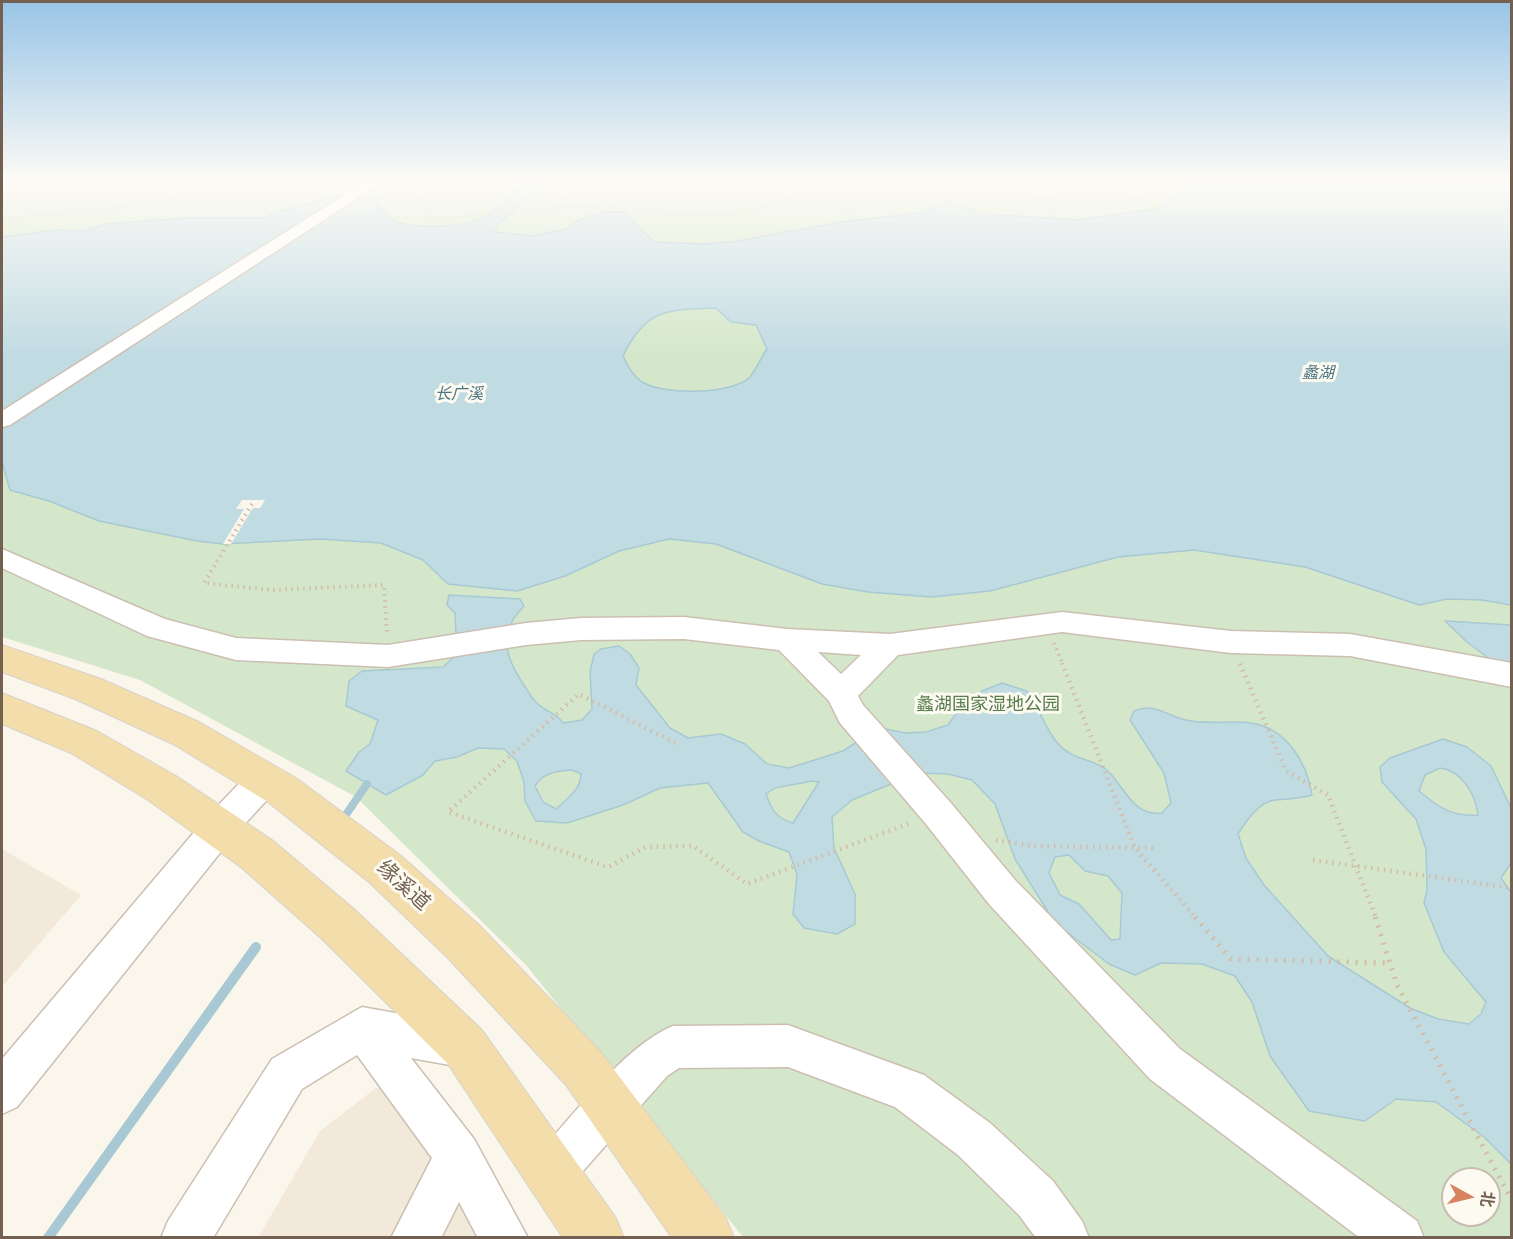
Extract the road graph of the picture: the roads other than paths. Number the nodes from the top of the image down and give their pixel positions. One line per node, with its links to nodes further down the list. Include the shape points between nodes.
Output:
1 (285, 240): 2 (street)
2 (2, 420)
3 (2, 558): 4 (street, via 157,628 236,649 388,656 581,629 684,628)
4 (787, 640): 5 (street); 8 (street)
5 (890, 645): 7 (street, via 1062,622 1231,642 1350,645); 8 (street)
6 (2, 658): 10 (main road, 缘溪道, via 88,689 186,733)
7 (1512, 675)
8 (846, 704): 24 (street, via 1002,891 1165,1064)
9 (2, 708): 11 (main road, via 84,742 162,788)
10 (264, 780): 11 (street); 15 (main road, 缘溪道, via 385,869 463,941 583,1068)
11 (219, 828): 13 (main road, via 338,924); 14 (street)
12 (362, 1028): 13 (street); 16 (street); 18 (street, via 287,1074)
13 (465, 1047): 17 (main road)
14 (2, 1092)
15 (612, 1108): 17 (street); 22 (main road, 缘溪道); 23 (street, via 652,1061 673,1047 788,1046 909,1090 974,1138 1036,1198)
16 (458, 1155): 19 (street); 20 (street)
17 (552, 1172): 21 (main road)
18 (184, 1238)
19 (415, 1238)
20 (504, 1238)
21 (596, 1238)
22 (706, 1238)
23 (1065, 1238)
24 (1400, 1238)

